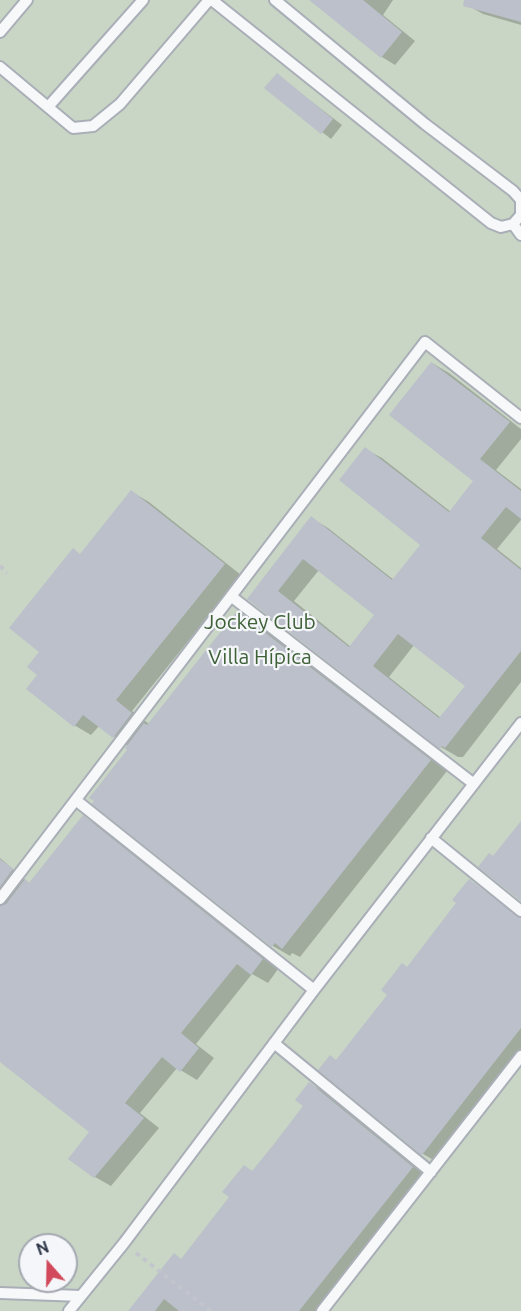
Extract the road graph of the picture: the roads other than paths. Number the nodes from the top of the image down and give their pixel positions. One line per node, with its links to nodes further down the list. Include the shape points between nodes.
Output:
1 (27, 0): 5 (lane)
2 (143, 0): 7 (lane)
3 (211, 0): 7 (lane, via 120,104 93,126 73,128); 8 (lane, via 491,223 501,227)
4 (275, 0): 8 (lane, via 513,191 521,200 521,214)
5 (0, 32)
6 (0, 67): 7 (lane)
7 (48, 107)
8 (513, 224): 9 (lane)
9 (521, 235)
10 (521, 418): 11 (lane, via 425,342)
11 (232, 597): 13 (lane); 14 (lane)
12 (521, 723): 13 (lane)
13 (474, 784): 15 (lane)
14 (77, 801): 16 (lane); 18 (lane)
15 (431, 838): 17 (lane); 18 (lane)
16 (0, 899)
17 (521, 911)
18 (314, 990): 19 (lane)
19 (274, 1043): 21 (lane); 23 (lane)
20 (521, 1056): 21 (lane)
21 (431, 1172): 25 (lane)
22 (0, 1293): 23 (lane)
23 (81, 1296): 24 (lane)
24 (69, 1311)
25 (322, 1311)

